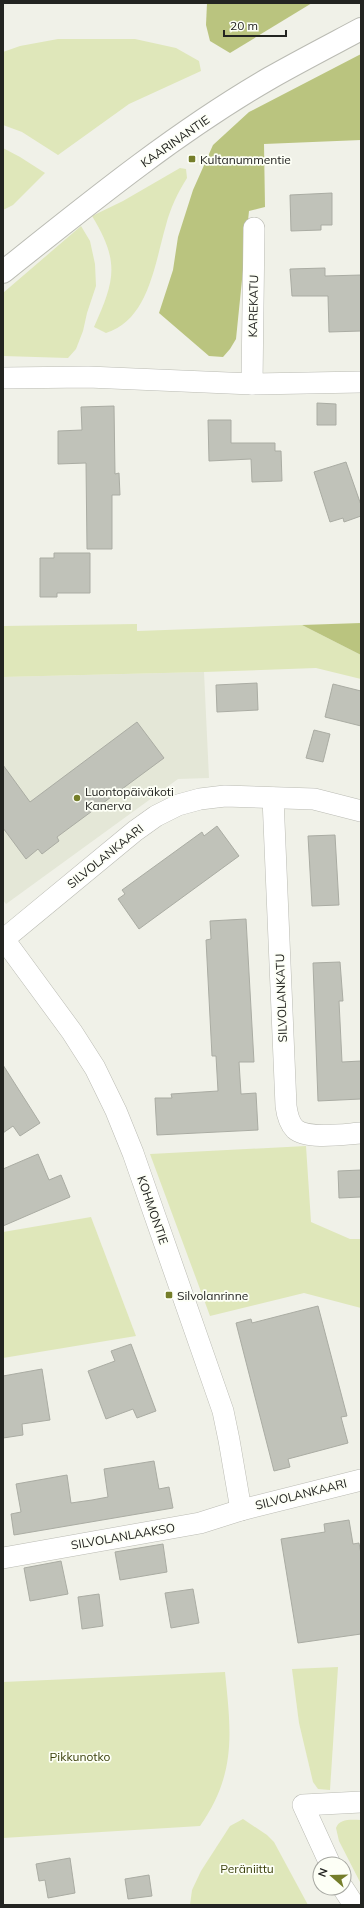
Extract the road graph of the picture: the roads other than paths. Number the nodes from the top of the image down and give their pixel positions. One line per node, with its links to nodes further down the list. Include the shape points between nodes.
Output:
1 (361, 29): 3 (main road, KAARINANTIE, via 270,78 206,119 97,198)
2 (254, 228): 6 (street, KAREKATU)
3 (3, 272)
4 (3, 378): 6 (street, via 88,377)
5 (361, 382): 6 (street)
6 (252, 384)
7 (273, 798): 8 (street, SILVOLANKAARI, via 314,799); 9 (street, SILVOLANKAARI, via 225,796 200,799 156,816); 10 (street, SILVOLANKATU, via 288,1119 296,1129 308,1134)
8 (361, 811)
9 (3, 939): 12 (street, KOHMONTIE, via 72,1032 95,1068 133,1153 216,1389 229,1440)
10 (361, 1133)
11 (361, 1480): 12 (street, SILVOLANKAARI)
12 (241, 1510): 13 (street, SILVOLANLAAKSO, via 200,1523)
13 (3, 1558)
14 (361, 1802): 15 (street, via 303,1805)
15 (326, 1856)
16 (348, 1896): 17 (street)
17 (354, 1905)

